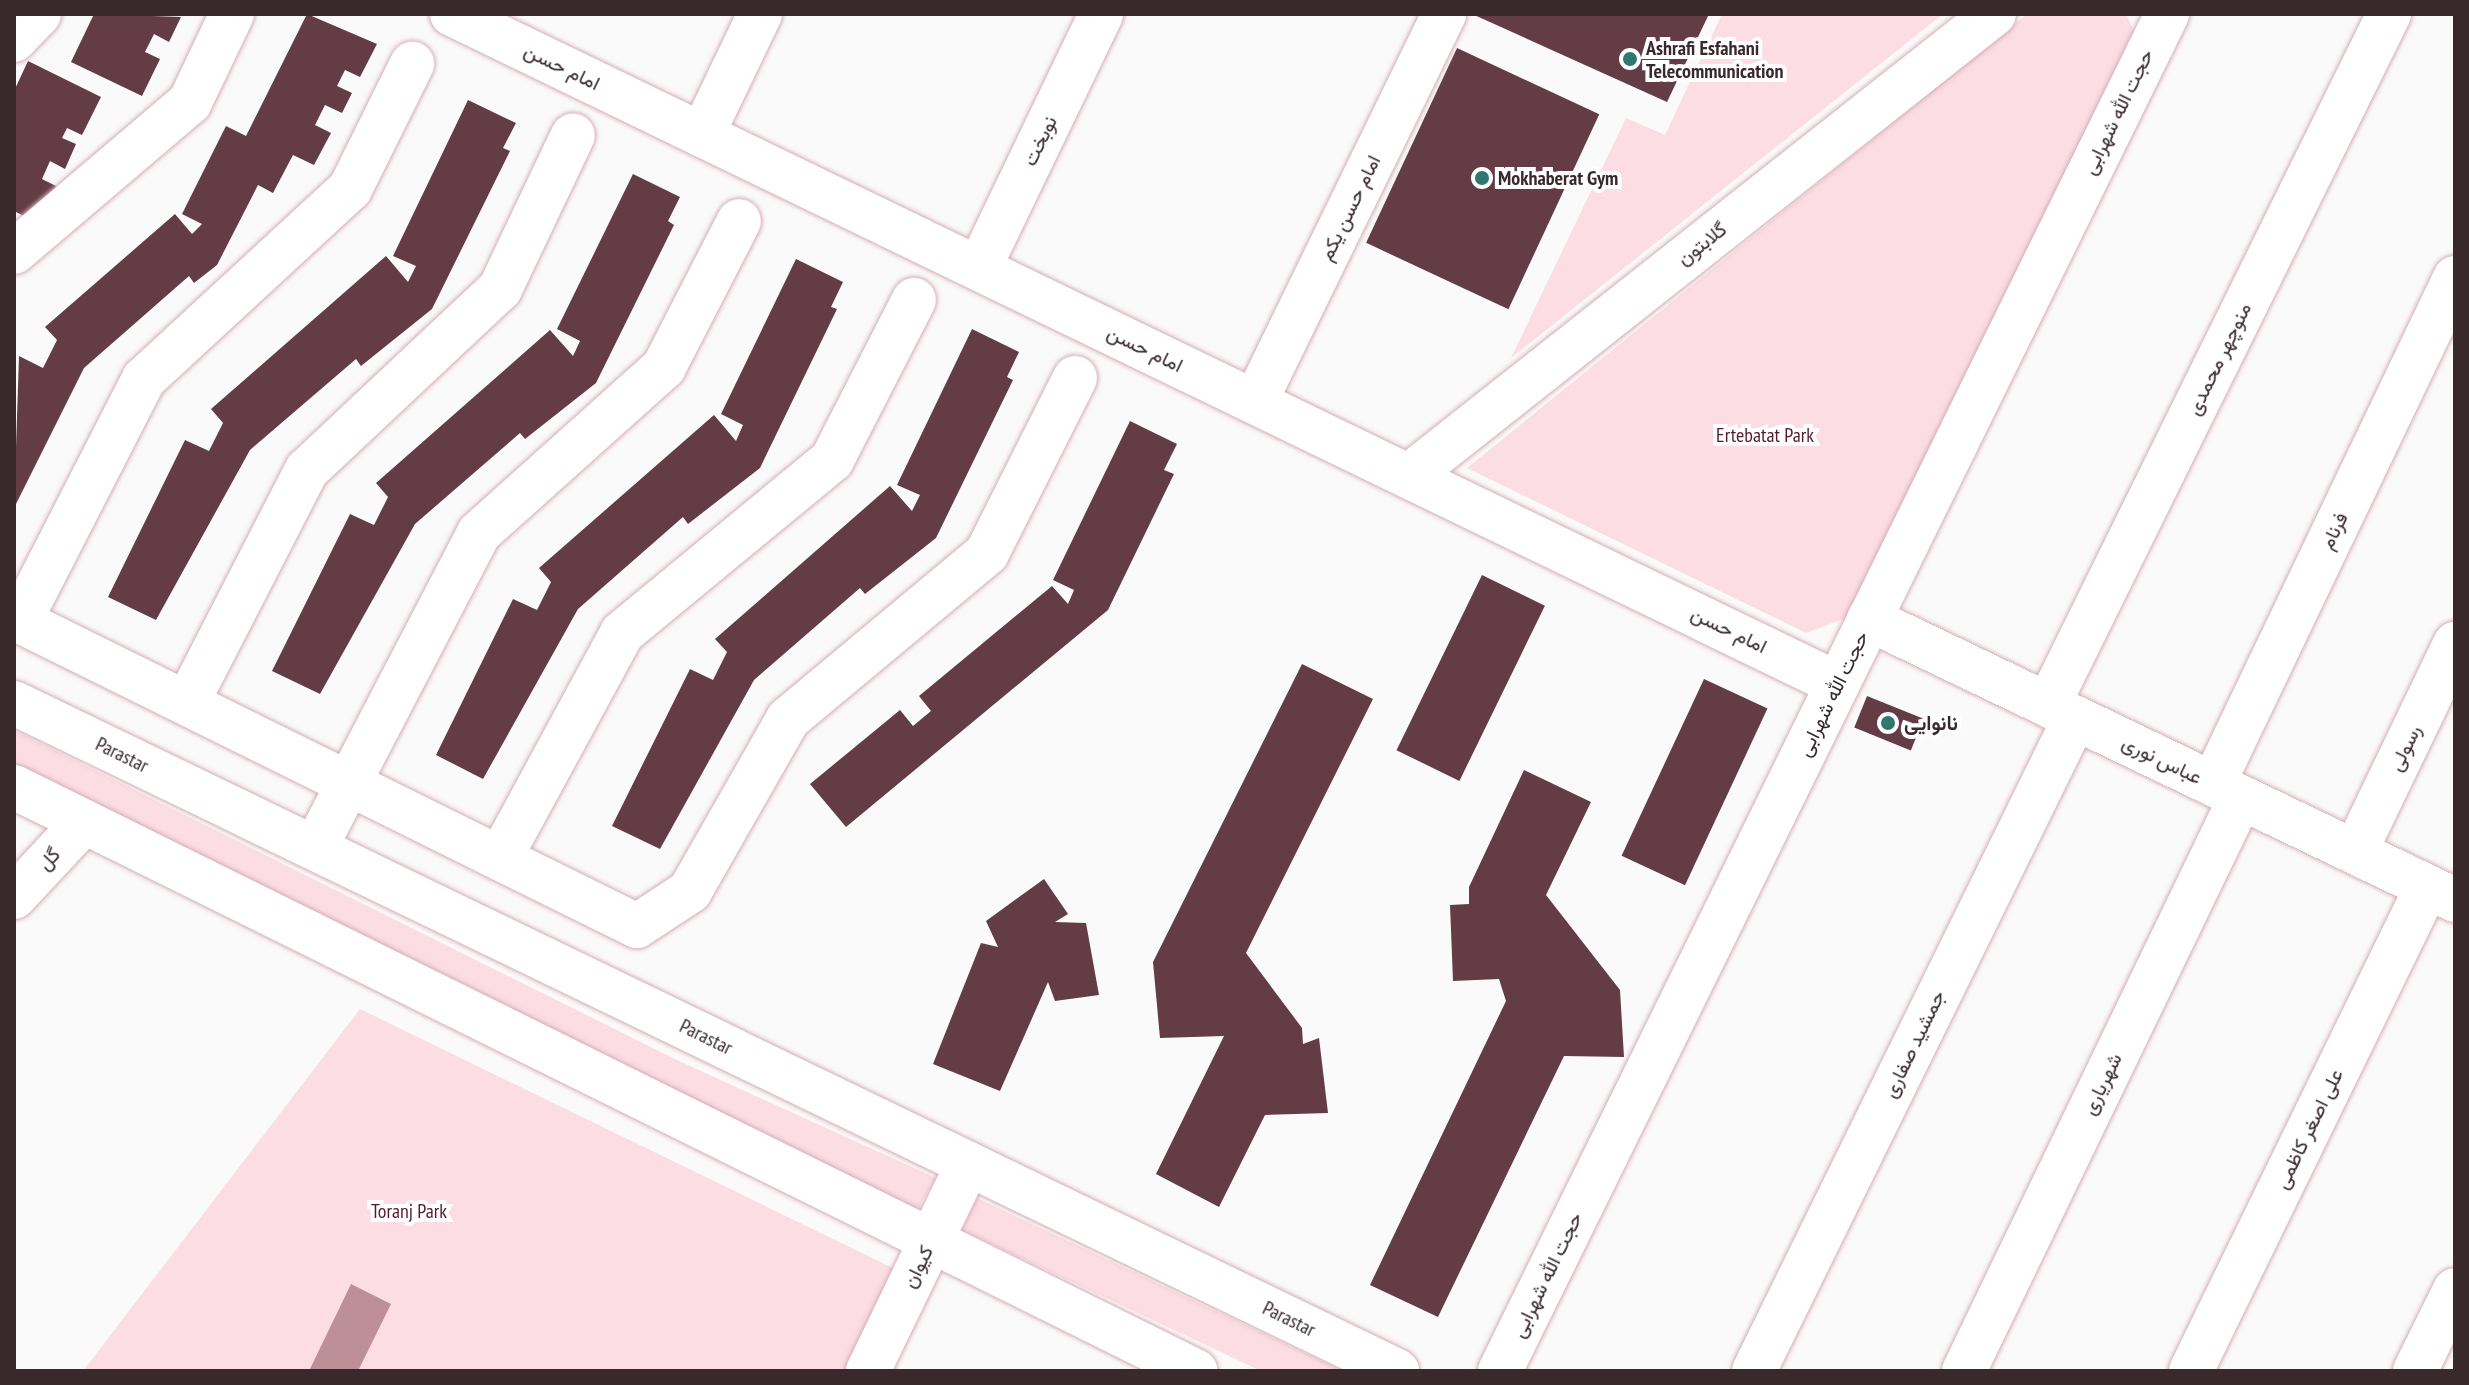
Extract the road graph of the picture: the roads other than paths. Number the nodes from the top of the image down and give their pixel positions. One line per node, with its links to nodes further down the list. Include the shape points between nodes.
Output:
1 (39, 14): 10 (street)
2 (232, 14): 15 (street, via 190,102)
3 (452, 14): 13 (street, امام حسن)
4 (760, 14): 13 (street)
5 (1101, 14): 16 (street, نوبخت)
6 (1444, 14): 20 (street, امام حسن یکم)
7 (1994, 14): 21 (street, گلابتون)
8 (2389, 14): 28 (street, منوچهر محمدی)
9 (2156, 24): 22 (street, حجت الله شهرابی)
10 (14, 40)
11 (412, 64): 23 (street, via 350,189 144,379)
12 (573, 135): 27 (street, via 500,289 307,470)
13 (702, 135): 16 (street, امام حسن)
14 (739, 221): 29 (street, via 664,367 479,533)
15 (14, 252)
16 (979, 268): 20 (street, امام حسن)
17 (2455, 278): 31 (street, فرنام)
18 (914, 300): 35 (street, via 832,460 622,633)
19 (1075, 378): 35 (street, via 987,553 788,719 690,891 637,926)
20 (1255, 402): 21 (street, امام حسن)
21 (1410, 475): 25 (street, امام حسن)
22 (1869, 619): 25 (street, حجت الله شهرابی); 28 (street, عباس نوری)
23 (17, 620): 27 (street)
24 (2455, 644): 34 (street, رسولى)
25 (1838, 684): 44 (street, حجت الله شهرابی)
26 (14, 703): 33 (street, Parastar)
27 (187, 703): 29 (street)
28 (2062, 711): 31 (street, عباس نوری); 45 (street, جمشید صفاری)
29 (349, 783): 33 (street); 35 (street)
30 (14, 787): 32 (street)
31 (2227, 791): 34 (street, عباس نوری); 46 (street, شهریاری)
32 (84, 822): 37 (street, گل); 39 (street)
33 (315, 848): 38 (street, Parastar)
34 (2355, 852): 36 (street, عباس نوری)
35 (500, 858)
36 (2441, 894): 47 (street, علی اصغر کاظمی)
37 (14, 897)
38 (968, 1164): 39 (street, کیوان); 43 (street, Parastar)
39 (931, 1241): 41 (street, کیوان); 42 (street)
40 (2455, 1290): 48 (street)
41 (868, 1371)
42 (1195, 1371)
43 (1397, 1371)
44 (1500, 1371)
45 (1754, 1371)
46 (1964, 1371)
47 (2191, 1371)
48 (2415, 1371)

